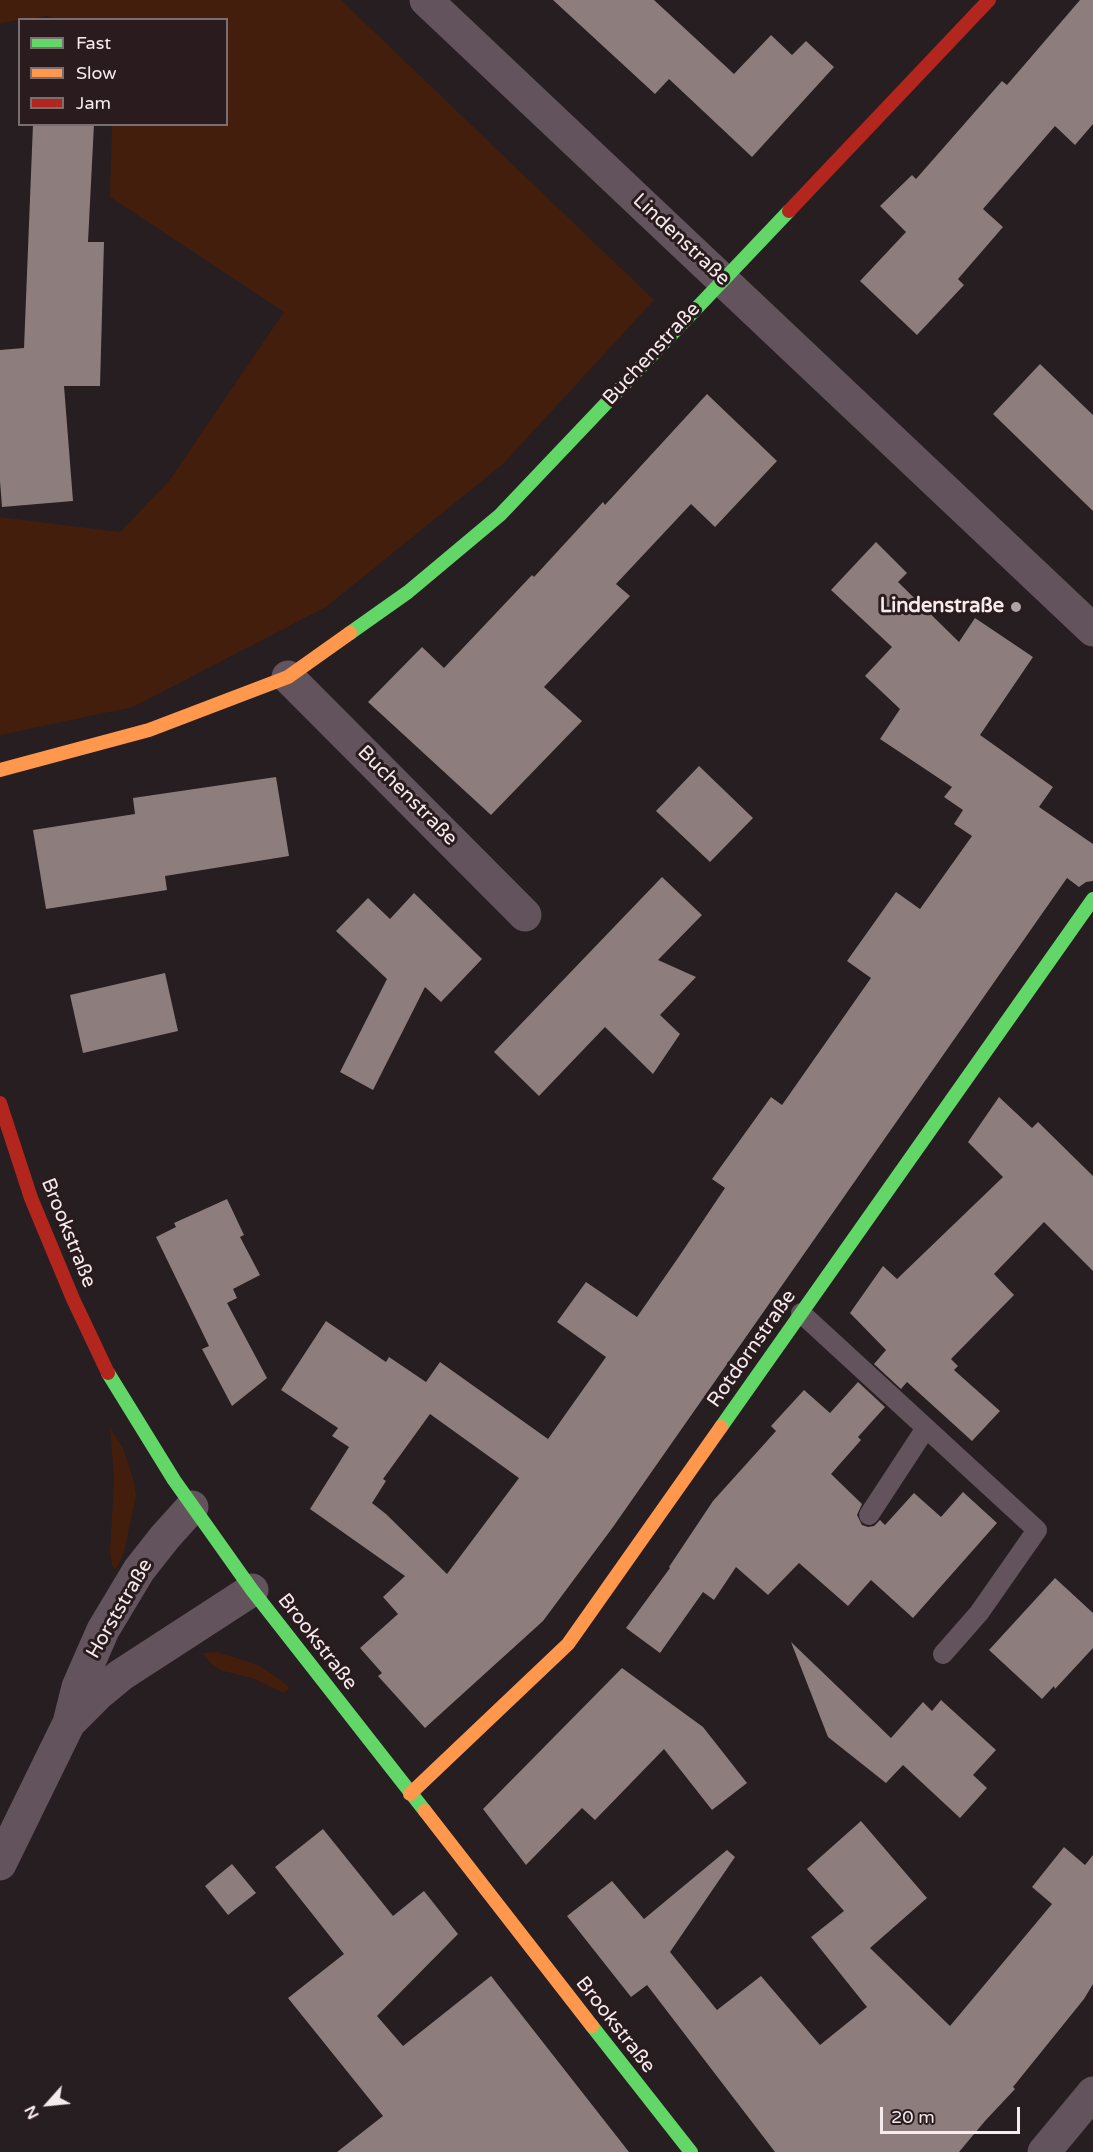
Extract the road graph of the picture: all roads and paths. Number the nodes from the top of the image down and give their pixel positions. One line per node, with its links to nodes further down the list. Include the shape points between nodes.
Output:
1 (426, 0): 3 (street, Lindenstraße)
2 (989, 0): 3 (street, Buchenstraße)
3 (723, 279): 4 (street, Lindenstraße); 5 (street, Buchenstraße, via 500,515 408,592)
4 (1093, 630)
5 (288, 677): 6 (street, Buchenstraße, via 149,730); 8 (street, Buchenstraße)
6 (0, 770)
7 (1093, 899): 10 (street, Rotdornstraße)
8 (525, 915)
9 (0, 1103): 12 (street, Brookstraße, via 31,1198 73,1299 108,1372)
10 (801, 1313): 11 (lane); 17 (street, Rotdornstraße, via 568,1644)
11 (926, 1428): 13 (lane); 15 (lane, via 1037,1530 979,1613)
12 (192, 1507): 14 (street, Brookstraße); 16 (street, Horststraße, via 139,1570 103,1630 78,1687)
13 (869, 1515)
14 (252, 1590): 16 (street, Horststraße, via 121,1675); 17 (street, Brookstraße)
15 (943, 1654)
16 (69, 1723): 18 (street, Horststraße)
17 (410, 1794): 20 (street, Brookstraße)
18 (0, 1864)
19 (1093, 2093): 21 (street)
20 (690, 2152)
21 (1044, 2152)

